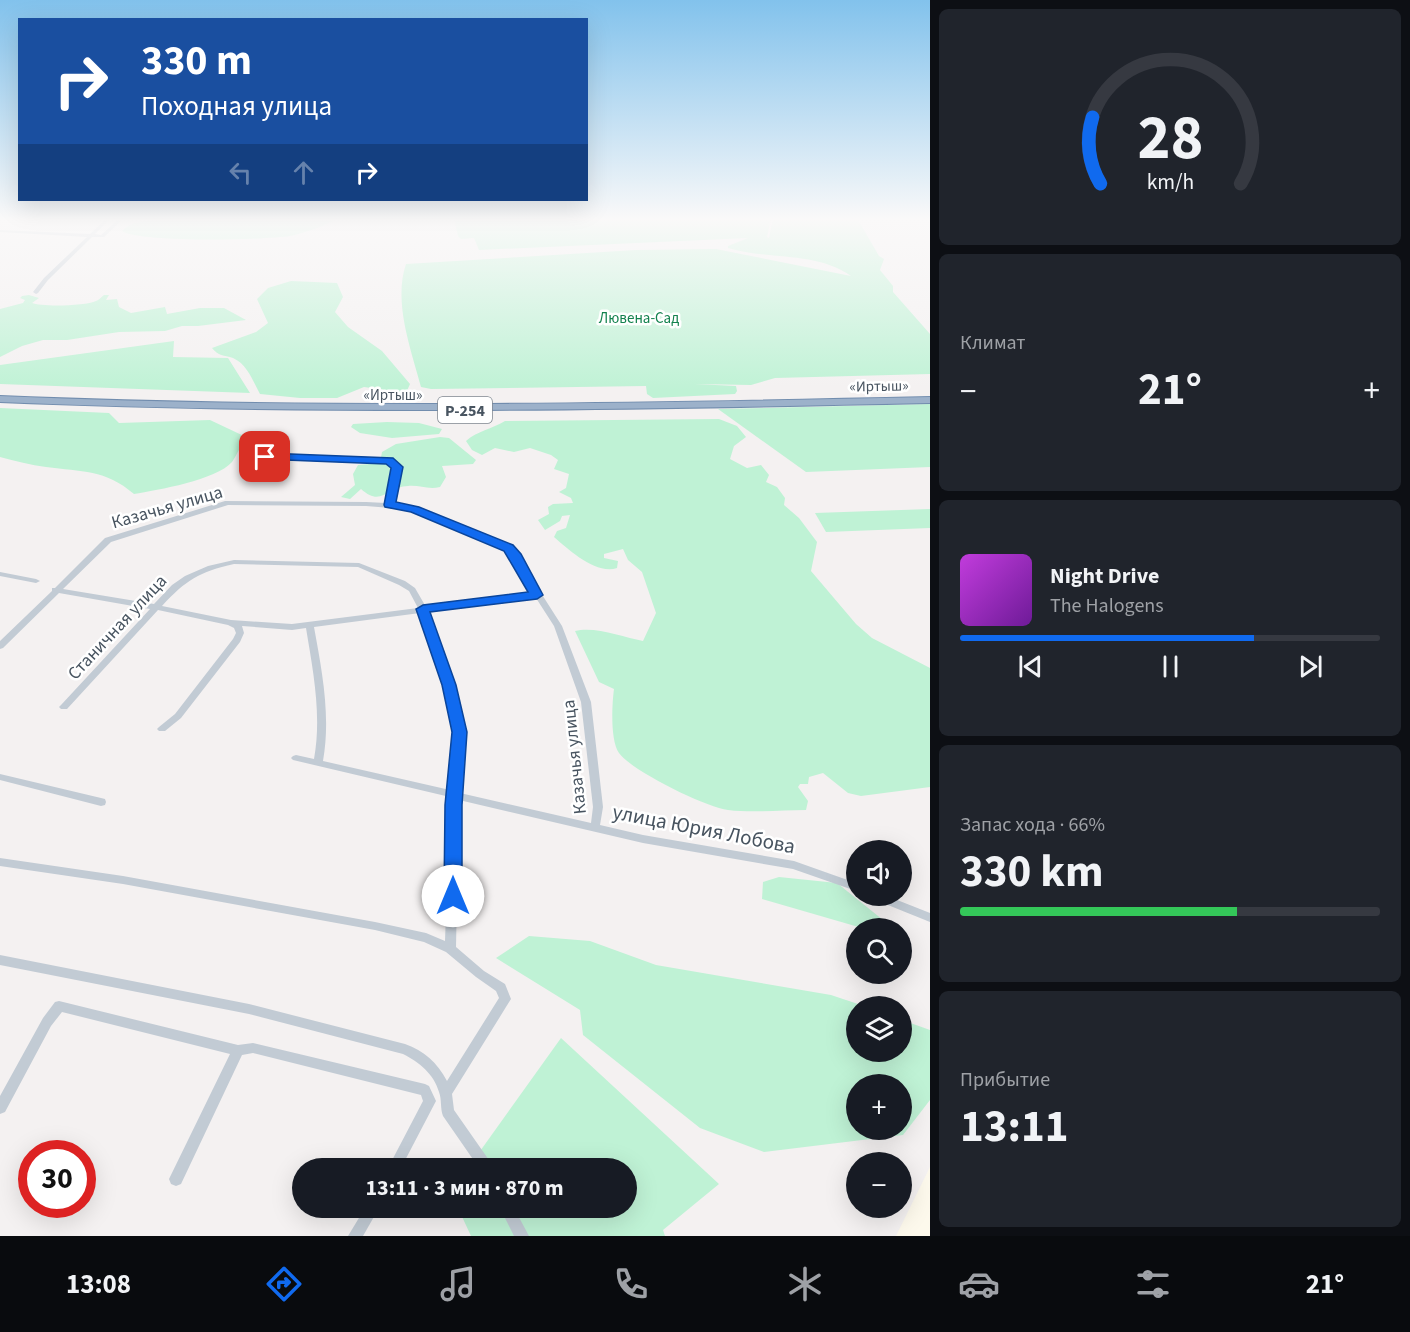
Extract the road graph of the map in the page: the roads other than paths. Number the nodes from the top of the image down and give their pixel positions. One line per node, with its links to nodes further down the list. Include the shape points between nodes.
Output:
1 (49, 276): 2 (street)
2 (36, 292)
3 (0, 399): 4 (highway, «Иртыш» / Р-254, via 371,410)
4 (930, 400)
5 (244, 456): 6 (street, via 389,460 397,467)
6 (390, 505): 9 (street, Казачья улица, via 219,505 113,537); 10 (street, Казачья улица, via 414,509 508,548)
7 (0, 574): 8 (street)
8 (36, 581)
9 (55, 590): 11 (street); 15 (street, Казачья улица)
10 (537, 595): 12 (street); 23 (street, Казачья улица, via 558,627 586,702 598,807)
11 (155, 607): 12 (street, Станичная улица, via 183,580 234,562 359,565 402,583 412,590); 13 (street); 16 (street, Станичная улица)
12 (423, 609): 14 (street); 21 (street, Станичная улица, via 458,720)
13 (231, 623): 14 (street); 17 (street, via 238,627 237,640 178,716)
14 (310, 626): 19 (street, via 322,717)
15 (0, 646)
16 (64, 707)
17 (162, 729)
18 (296, 758): 19 (street, улица Юрия Лобова)
19 (318, 764): 21 (street, улица Юрия Лобова)
20 (0, 777): 22 (street)
21 (454, 795): 23 (street, улица Юрия Лобова); 28 (street, Станичная улица)
22 (101, 802)
23 (596, 828): 25 (street, улица Юрия Лобова, via 794,865)
24 (0, 862): 28 (street, via 375,926 426,938)
25 (846, 883)
26 (901, 906): 27 (street)
27 (930, 918)
28 (450, 949): 31 (street, via 501,988 505,999)
29 (0, 960): 31 (street, via 249,1009 405,1049 422,1057 437,1071)
30 (238, 1050): 32 (street, via 59,1006); 33 (street, via 253,1048 425,1090 430,1101); 35 (street)
31 (446, 1093): 34 (street, via 448,1112)
32 (0, 1108)
33 (399, 1158)
34 (479, 1158)
35 (176, 1179)
36 (366, 1218): 38 (street)
37 (512, 1218): 39 (street)
38 (355, 1236)
39 (522, 1236)

